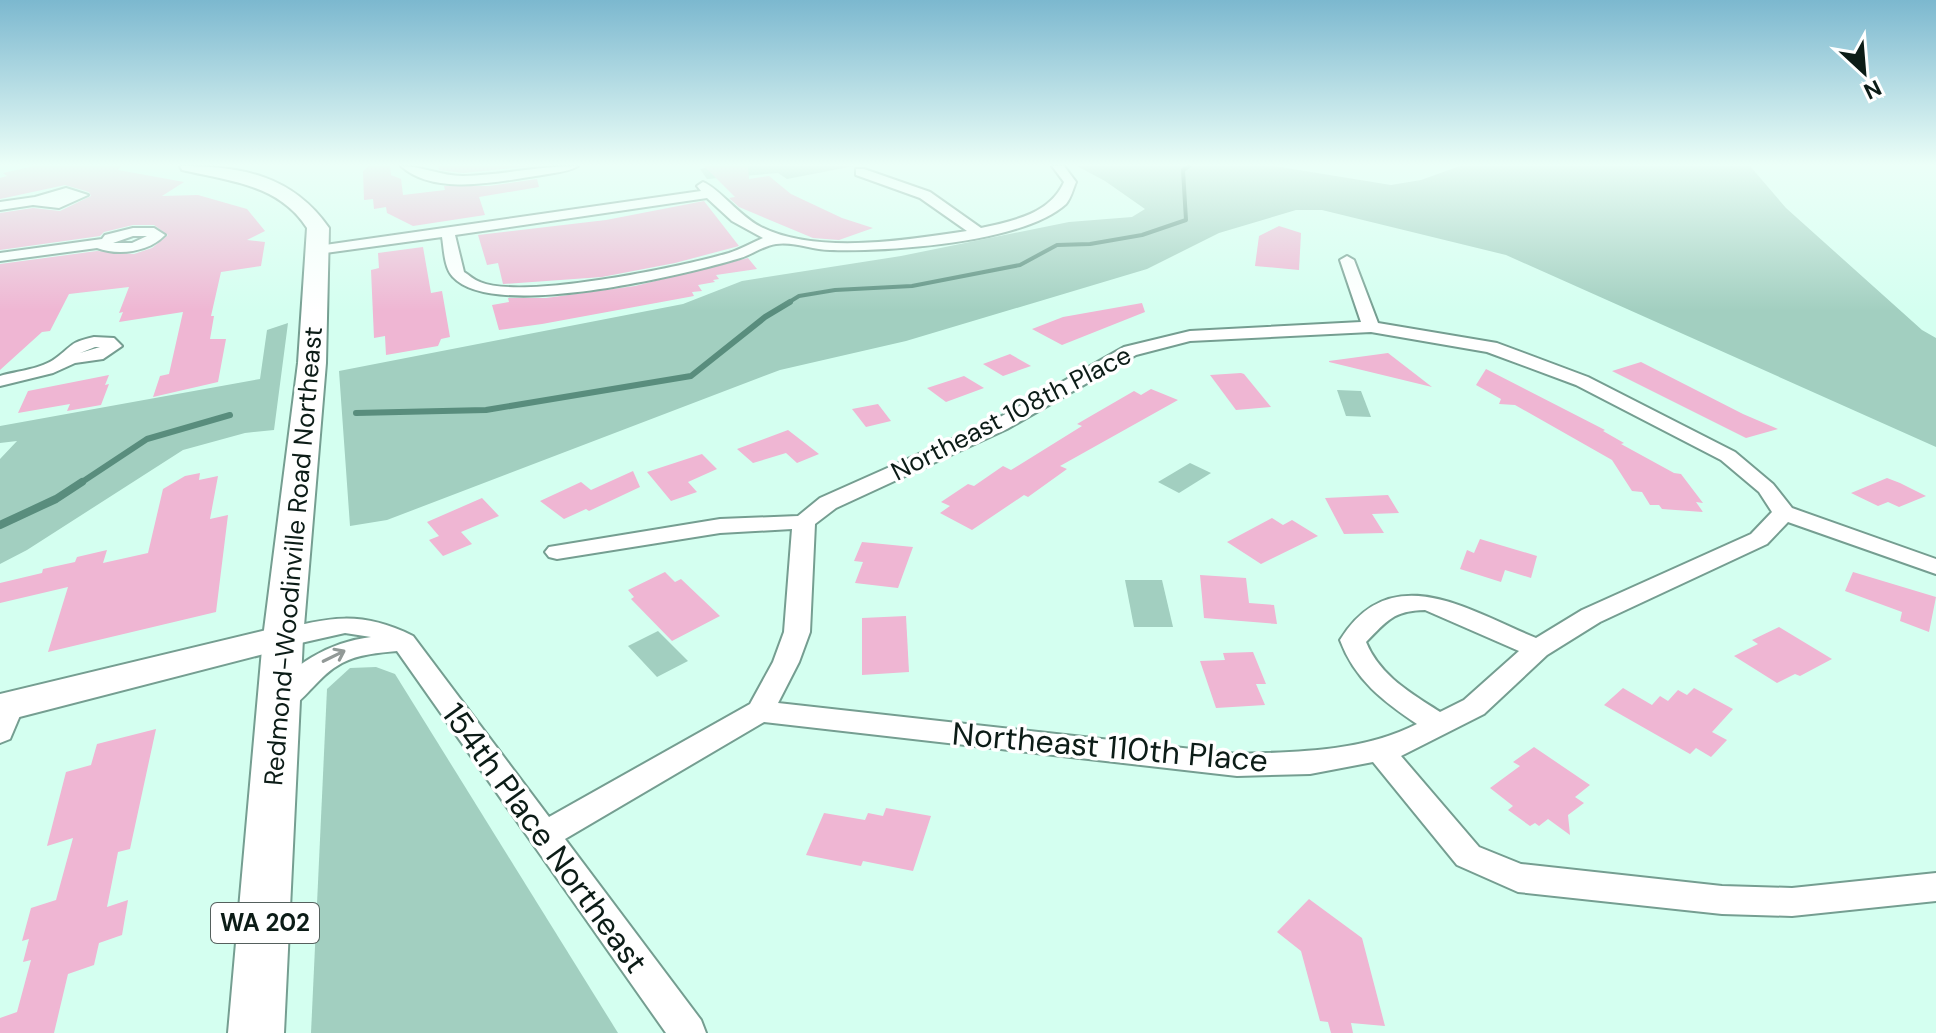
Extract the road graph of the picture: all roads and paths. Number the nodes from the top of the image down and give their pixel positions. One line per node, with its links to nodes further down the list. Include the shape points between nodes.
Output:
1 (312, 214): 10 (main road, Redmond-Woodinville Road Northeast / WA 202)
2 (561, 214): 7 (street)
3 (728, 214): 8 (street)
4 (953, 214): 6 (street)
5 (1042, 214): 6 (street)
6 (978, 232): 8 (street, via 883,246)
7 (448, 233): 8 (street, via 458,275 467,283 490,291 526,292 701,265); 10 (street)
8 (778, 239)
9 (103, 243): 11 (street)
10 (318, 250): 20 (main road, Redmond-Woodinville Road Northeast / WA 202, via 312,363)
11 (0, 257)
12 (1347, 260): 13 (street)
13 (1371, 327): 16 (street, Northeast 108th Place, via 1491,347 1582,381 1728,456 1766,488); 17 (street, Northeast 108th Place, via 1190,336 1130,351 1000,425 828,503)
14 (71, 358): 15 (street)
15 (0, 381)
16 (1784, 513): 19 (street); 22 (street, Northeast 110th Place, via 1759,539 1591,616)
17 (804, 522): 18 (street, via 720,526); 24 (street, via 797,632)
18 (557, 552)
19 (1936, 567)
20 (283, 638): 21 (street, via 361,624); 23 (main road, Redmond-Woodinville Road Northeast / WA 202); 25 (street)
21 (404, 642): 23 (street, one-way to 21, via 313,668 336,654); 28 (street, 154th Place Northeast)
22 (1538, 649): 26 (street, Northeast 110th Place, via 1474,707); 26 (street, via 1428,602 1383,610 1353,640 1357,656 1368,673)
23 (279, 703): 30 (main road, Redmond-Woodinville Road Northeast / WA 202)
24 (760, 711): 27 (street, Northeast 110th Place, via 1237,765 1310,763); 28 (street)
25 (3, 715)
26 (1440, 726): 27 (street, Northeast 110th Place)
27 (1380, 751): 29 (street, via 1468,856 1518,878 1722,900 1792,902)
28 (543, 836): 31 (street, 154th Place Northeast)
29 (1936, 887)
30 (256, 1033)
31 (688, 1033)

